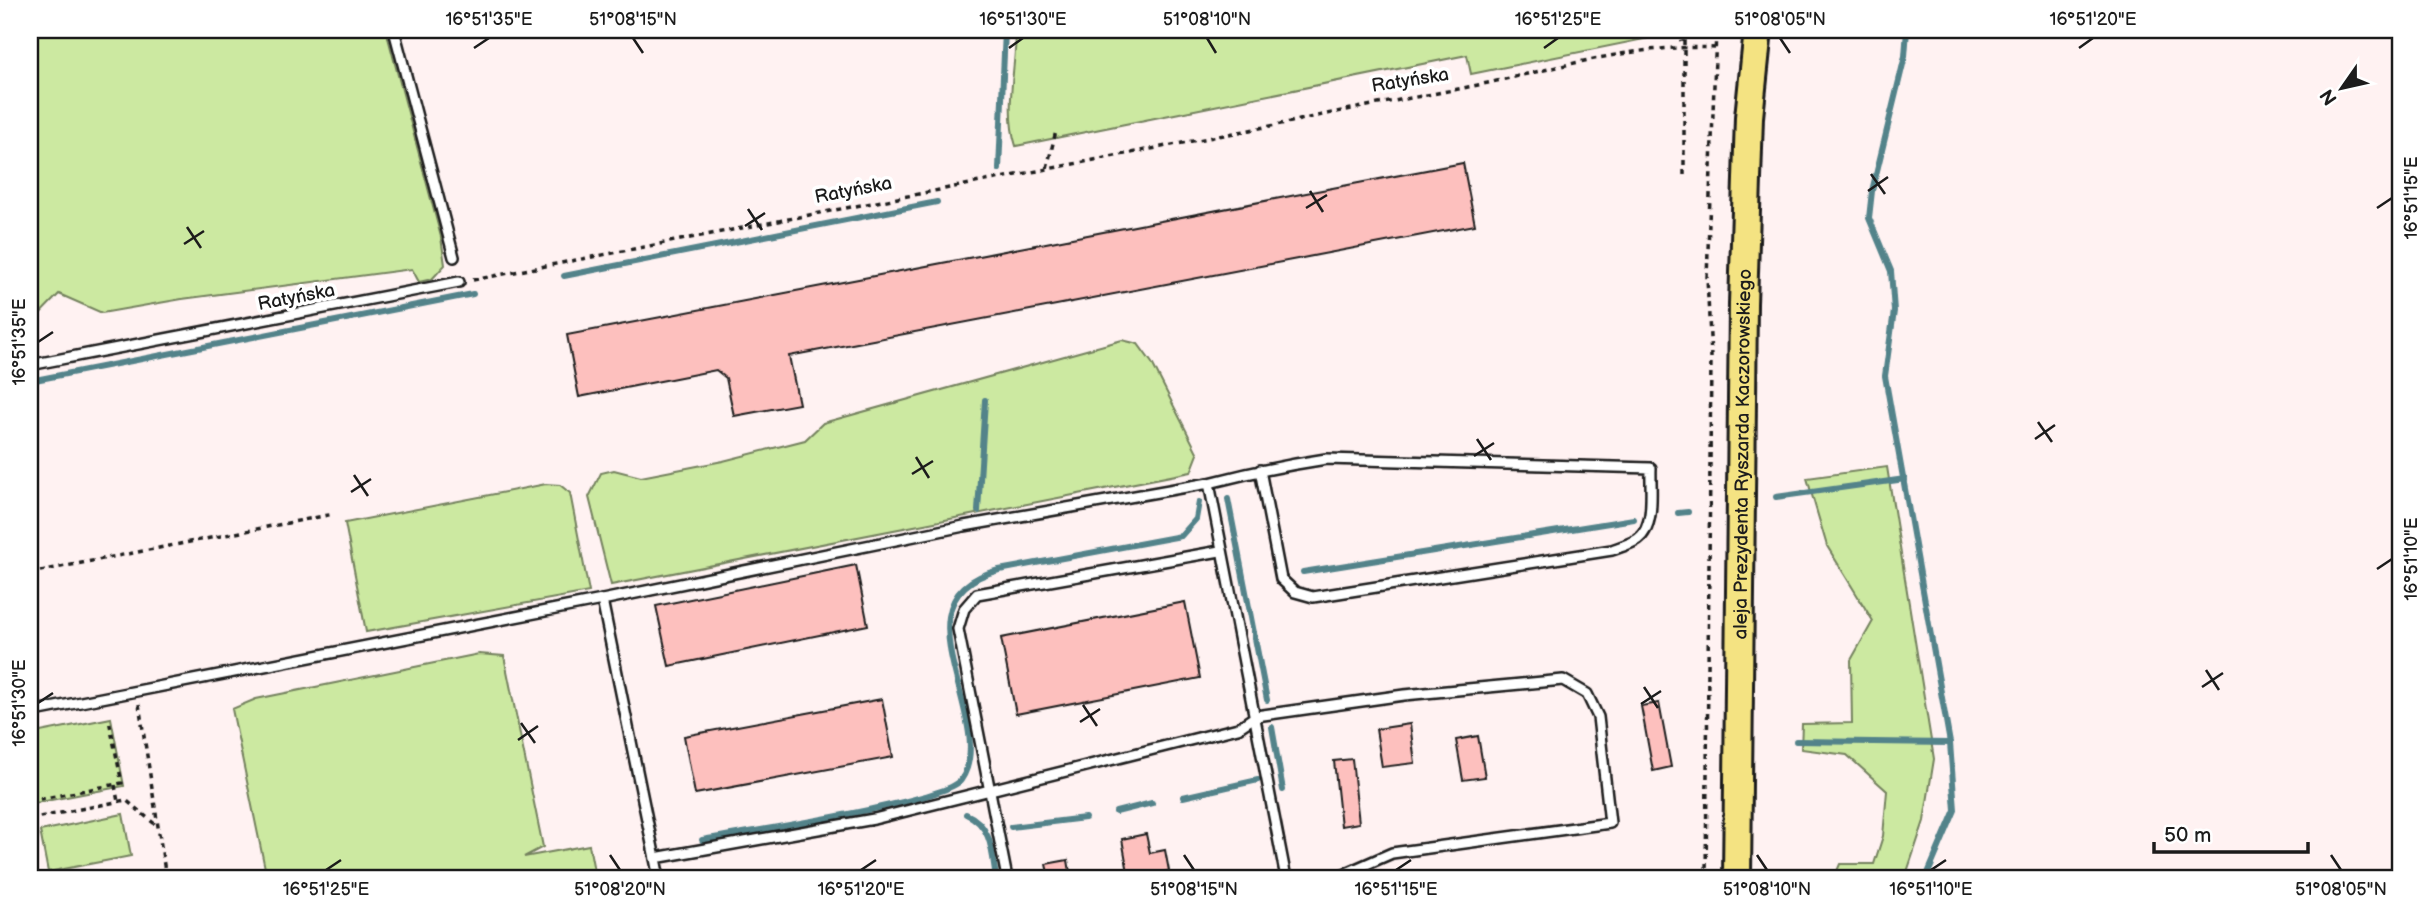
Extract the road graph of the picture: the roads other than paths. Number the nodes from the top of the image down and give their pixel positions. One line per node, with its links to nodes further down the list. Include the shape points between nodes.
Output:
1 (394, 30): 3 (lane)
2 (1759, 30): 18 (main road, aleja Prezydenta Ryszarda Kaczorowskiego, via 1749,117 1742,304)
3 (454, 257)
4 (459, 282): 5 (lane, Ratyńska)
5 (30, 365)
6 (1260, 470): 6 (lane, via 1326,459 1651,468 1650,510 1646,530 1638,539 1612,550 1313,597 1295,592 1281,579); 7 (lane)
7 (1209, 483): 8 (lane); 9 (lane, via 964,526)
8 (1220, 551): 11 (lane); 12 (lane, via 977,594 964,609 958,629)
9 (602, 600): 10 (lane); 13 (lane)
10 (30, 712)
11 (1256, 716): 12 (lane, via 1238,728); 16 (lane); 17 (lane, via 1404,695 1563,680 1587,694 1598,717 1610,823 1392,853)
12 (990, 790): 13 (lane, via 874,819); 15 (lane)
13 (655, 858): 14 (lane)
14 (659, 878)
15 (1007, 878)
16 (1286, 878)
17 (1335, 878)
18 (1737, 878)

